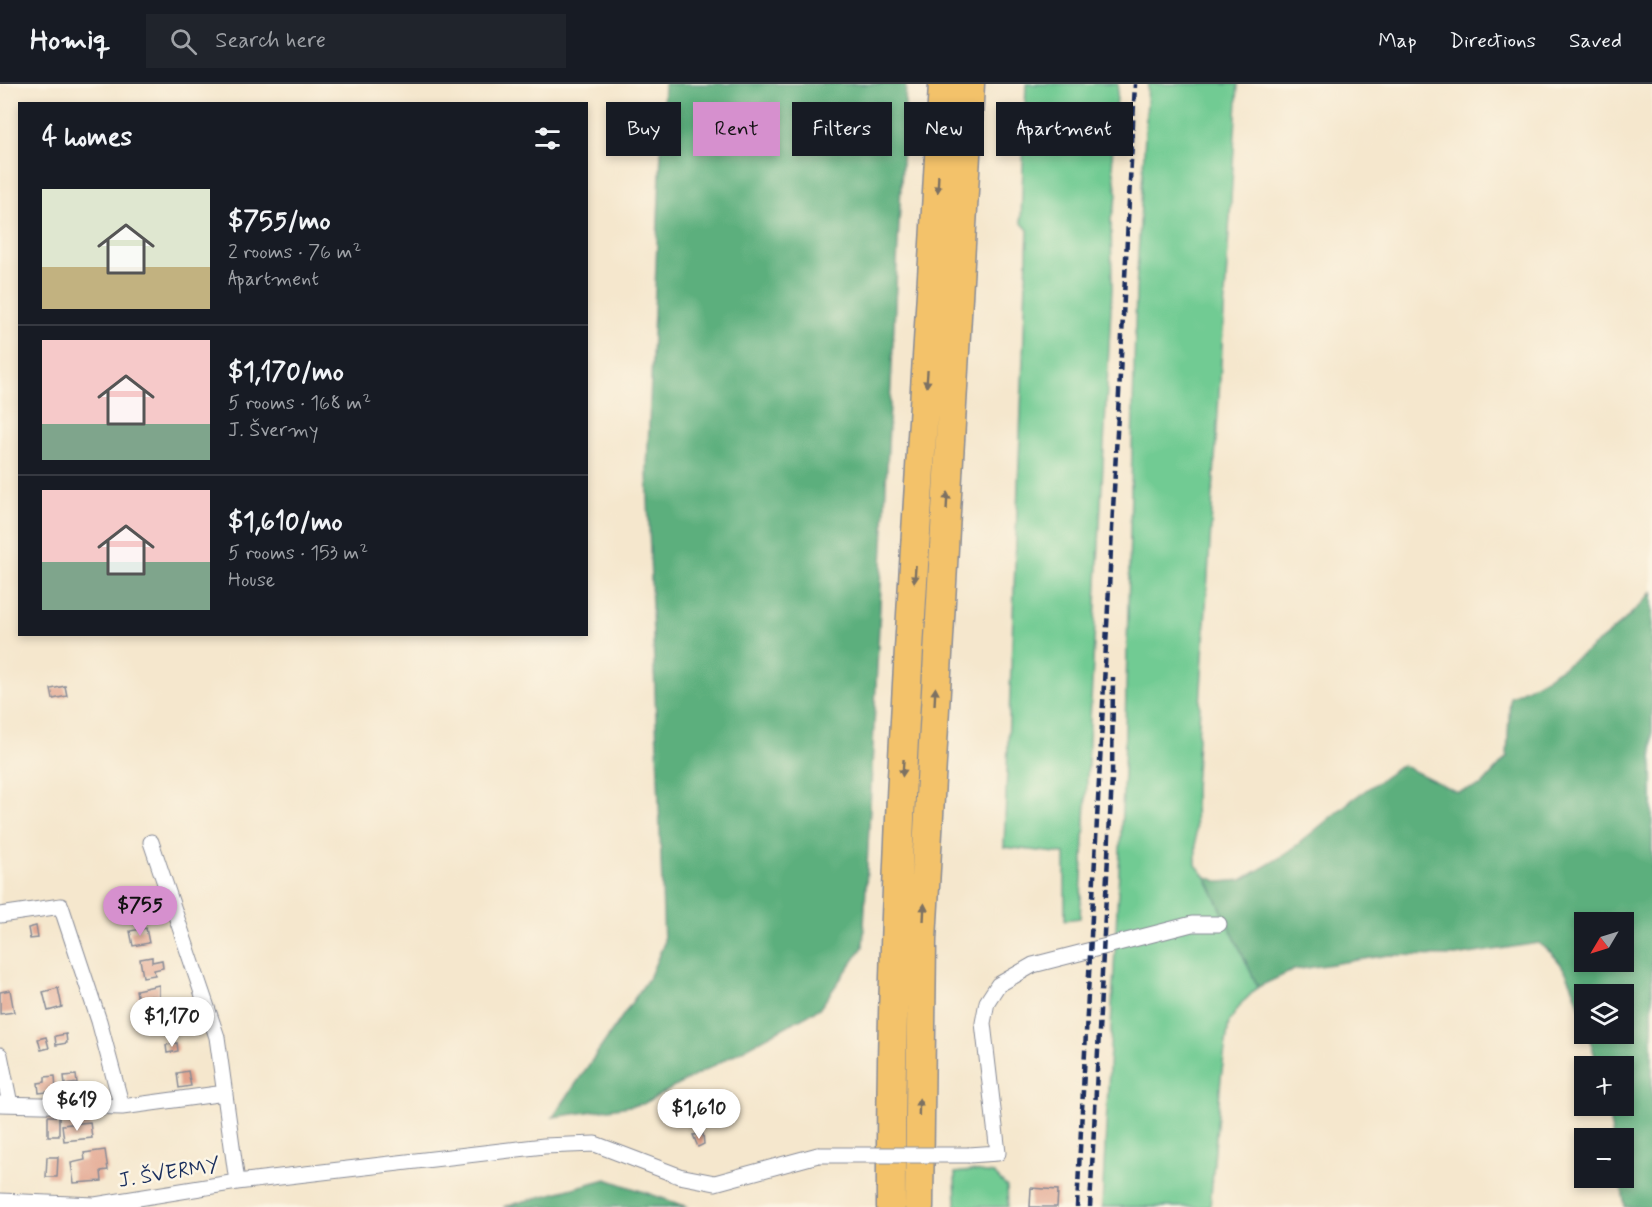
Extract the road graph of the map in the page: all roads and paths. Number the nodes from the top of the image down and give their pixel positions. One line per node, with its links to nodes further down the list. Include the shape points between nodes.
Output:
1 (943, 84): 12 (highway, one-way to 12, via 900,809)
2 (970, 84): 13 (highway, one-way to 2, via 922,940)
3 (151, 842): 7 (street, via 217,1037)
4 (0, 915): 9 (street, via 61,906)
5 (1219, 924): 10 (street, J. ŠVERMY, bridge, via 1192,924 1033,965 998,985 987,1002 983,1023 998,1153 818,1155 715,1183 679,1176 594,1144 544,1146)
6 (0, 1055): 8 (street)
7 (225, 1093): 9 (street); 10 (street)
8 (5, 1104): 9 (street)
9 (122, 1107)
10 (237, 1182): 11 (street, J. ŠVERMY, via 95,1205)
11 (0, 1201)
12 (891, 1207)
13 (918, 1207)

